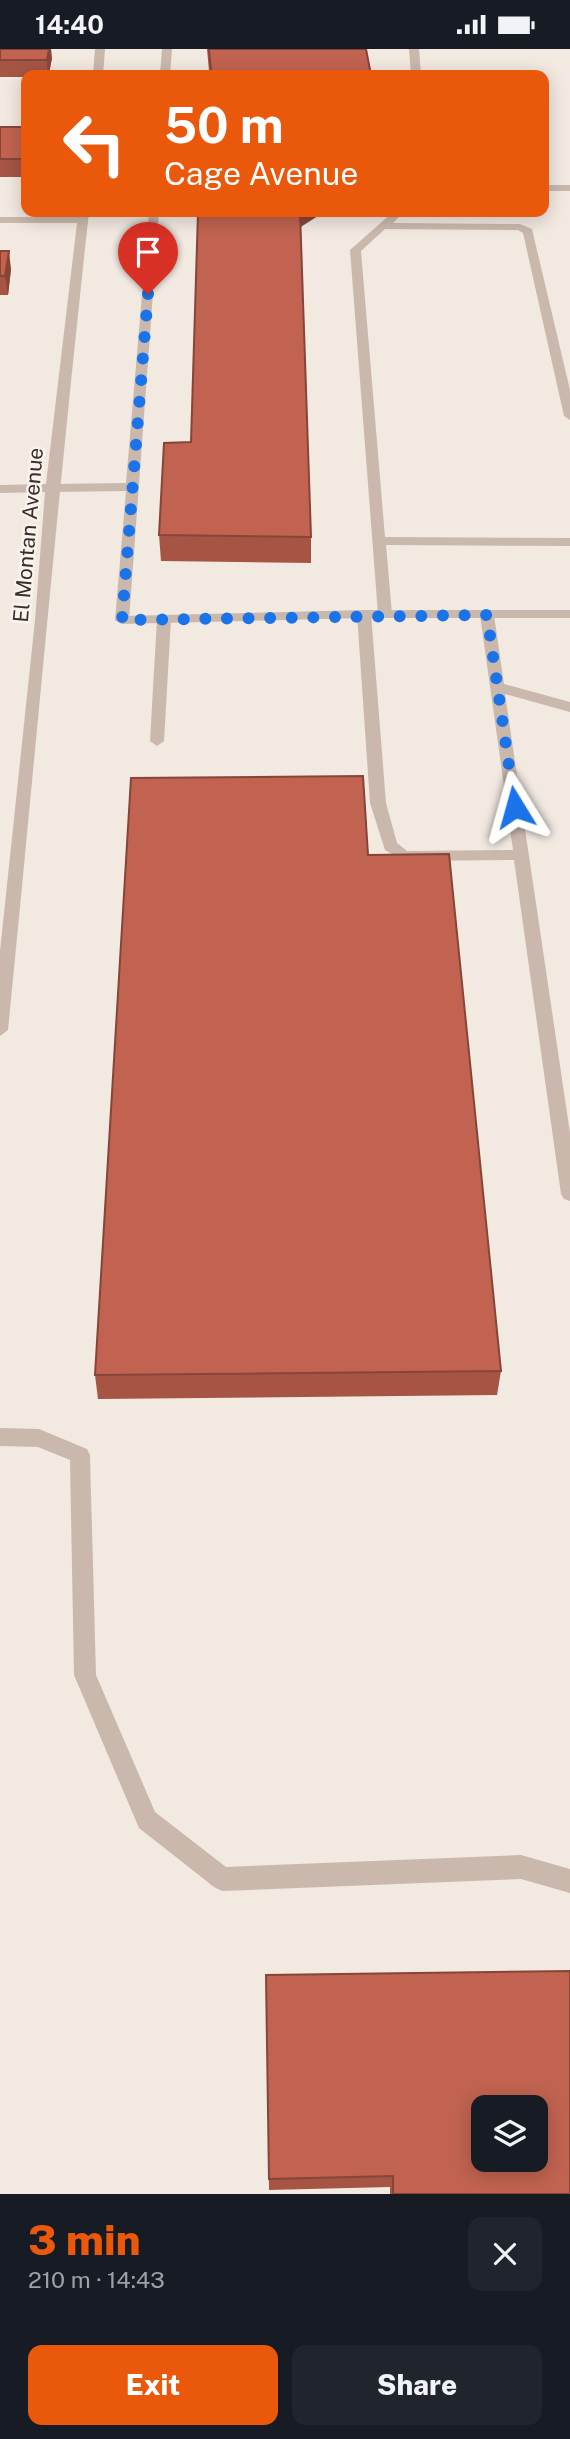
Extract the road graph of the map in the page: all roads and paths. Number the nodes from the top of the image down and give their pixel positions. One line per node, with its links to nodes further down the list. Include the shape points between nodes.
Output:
1 (100, 49): 4 (street)
2 (167, 49): 5 (street)
3 (414, 49): 6 (street)
4 (98, 70)
5 (165, 70)
6 (416, 70)
7 (549, 188): 8 (street)
8 (570, 188)
9 (63, 217): 13 (street)
10 (84, 217): 17 (street, El Montan Avenue)
11 (154, 217): 16 (street)
12 (393, 217): 14 (street)
13 (0, 220)
14 (382, 226): 15 (street, via 520,227 528,231); 19 (street, via 355,250)
15 (570, 416)
16 (133, 487): 17 (street); 25 (street, via 122,620)
17 (52, 488): 18 (street); 30 (street, El Montan Avenue, via 42,620)
18 (0, 489)
19 (379, 541): 20 (street); 22 (street)
20 (570, 542)
21 (364, 614): 22 (street); 25 (street); 29 (street, via 378,803 390,846 404,856)
22 (385, 614): 24 (street)
23 (570, 614): 24 (street)
24 (487, 615): 26 (street)
25 (164, 619): 28 (street)
26 (497, 687): 27 (street); 29 (street)
27 (570, 707)
28 (157, 741)
29 (522, 855): 32 (street)
30 (6, 909): 31 (street, El Montan Avenue)
31 (0, 1030)
32 (570, 1194)
33 (0, 1437): 34 (street, via 39,1438 80,1455 85,1675 147,1820 222,1879 522,1867)
34 (570, 1881)

